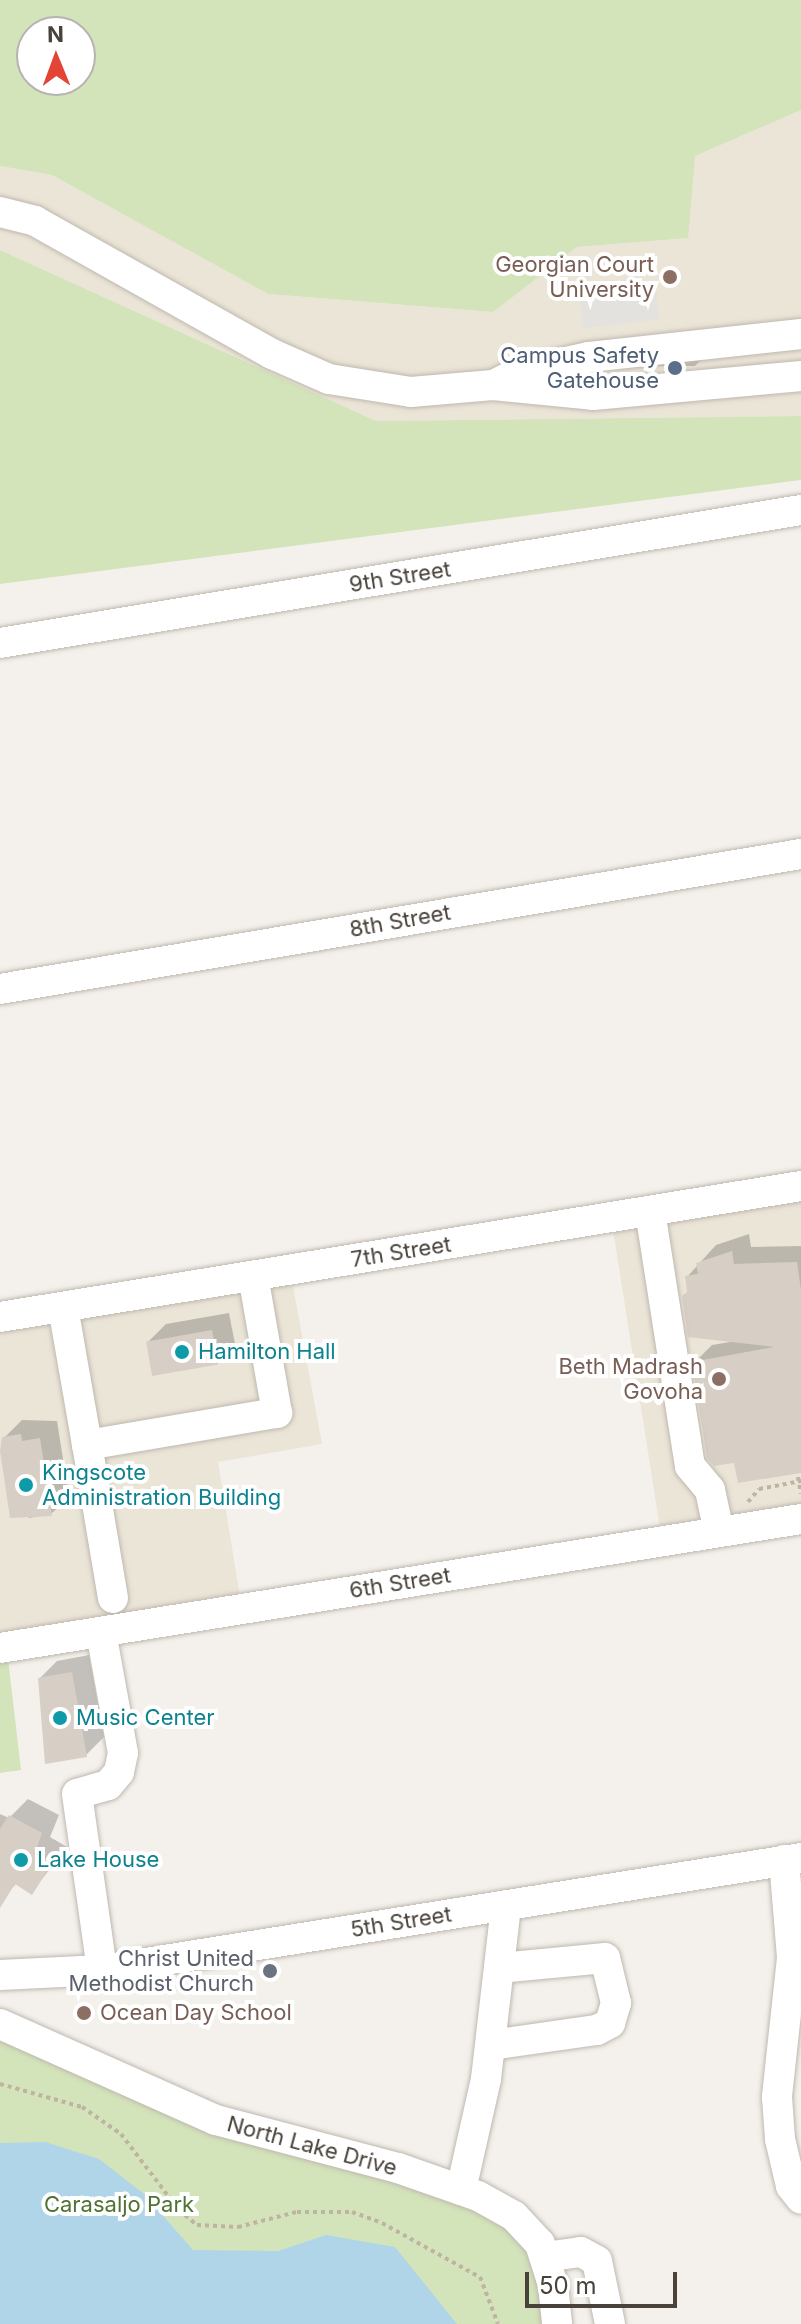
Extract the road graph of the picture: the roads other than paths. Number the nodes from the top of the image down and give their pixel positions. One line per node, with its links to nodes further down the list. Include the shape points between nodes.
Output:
1 (0, 212): 7 (street, via 35,221 272,354 329,379 411,392)
2 (801, 334): 3 (street)
3 (717, 341): 4 (street); 6 (street)
4 (589, 357): 7 (street, via 517,373); 8 (street)
5 (801, 376): 6 (street)
6 (720, 383): 8 (street)
7 (493, 385): 8 (street)
8 (593, 395)
9 (801, 510): 10 (street, 9th Street)
10 (0, 643)
11 (801, 854): 12 (street, 8th Street)
12 (0, 989)
13 (801, 1186): 14 (street, 7th Street)
14 (650, 1211): 15 (street, 7th Street); 20 (street, via 690,1466 710,1490)
15 (253, 1276): 16 (street, 7th Street); 18 (street, via 277,1413)
16 (63, 1307): 17 (street, 7th Street); 18 (street)
17 (0, 1317)
18 (87, 1445): 21 (street)
19 (801, 1519): 20 (street, 6th Street)
20 (719, 1532): 22 (street, 6th Street)
21 (113, 1598)
22 (101, 1632): 23 (street, 6th Street); 27 (street, via 123,1753 119,1772 108,1785 77,1794)
23 (0, 1648)
24 (792, 1859): 25 (street, 5th Street); 31 (street, via 792,1958 777,2097 780,2139)
25 (506, 1905): 26 (street); 27 (street, 5th Street)
26 (500, 1968): 30 (street); 30 (street, via 605,1958 616,2003 610,2023 597,2030)
27 (102, 1970): 28 (street, 5th Street)
28 (0, 1975)
29 (0, 2024): 32 (street, North Lake Drive, via 216,2120)
30 (491, 2045): 32 (street)
31 (798, 2189)
32 (461, 2190): 33 (street, North Lake Drive, via 514,2216)
33 (545, 2257): 34 (street, North Lake Drive); 35 (street, via 581,2252 597,2261)
34 (557, 2324)
35 (610, 2324)

